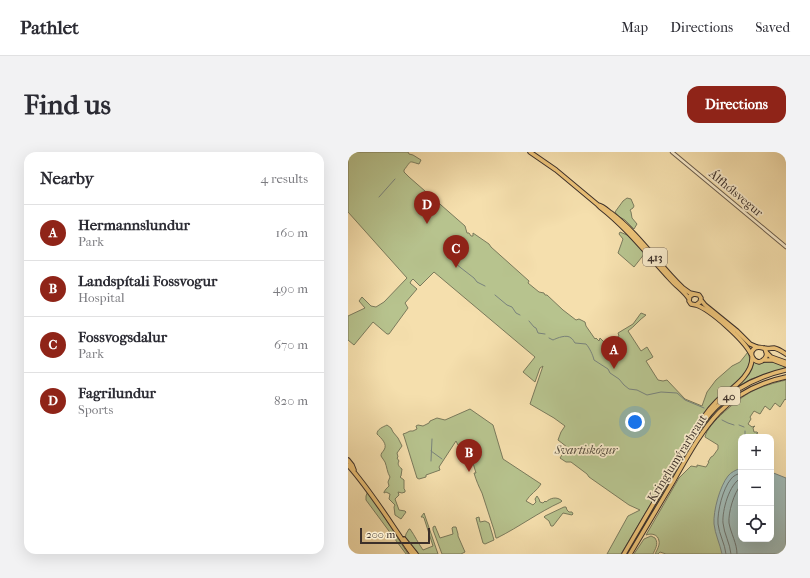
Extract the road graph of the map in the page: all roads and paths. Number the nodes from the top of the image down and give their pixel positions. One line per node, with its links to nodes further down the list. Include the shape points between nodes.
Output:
1 (530, 152): 3 (main road, 413)
2 (673, 152): 4 (street, Álfhólsvegur)
3 (598, 205): 5 (main road, 413, via 614,214 679,284); 6 (main road, 413, via 629,233)
4 (786, 247)
5 (694, 294): 6 (main road); 7 (main road, 413)
6 (689, 300): 8 (main road, 413)
7 (701, 300): 8 (main road); 9 (main road, 413, via 750,344)
8 (696, 306): 13 (main road, 413, via 730,330 747,346)
9 (757, 347): 10 (main road, 413); 13 (main road)
10 (764, 348): 11 (main road); 12 (main road, via 776,349)
11 (766, 352): 14 (main road); 15 (main road)
12 (786, 354)
13 (752, 356): 14 (main road, via 758,362); 18 (main road, via 752,364 747,373 713,406)
14 (763, 360): 15 (main road)
15 (786, 363)
16 (786, 370): 18 (main road, Kringlumýrarbraut / 40, via 747,384 728,396)
17 (786, 378): 26 (main road, Kringlumýrarbraut / 40, via 759,385 742,394 723,407 711,420)
18 (701, 425): 25 (main road, Kringlumýrarbraut / 40)
19 (348, 460): 21 (main road)
20 (348, 464): 21 (main road)
21 (357, 474): 22 (main road)
22 (393, 526): 23 (main road); 24 (main road)
23 (412, 554)
24 (416, 554)
25 (624, 554)
26 (630, 554)

